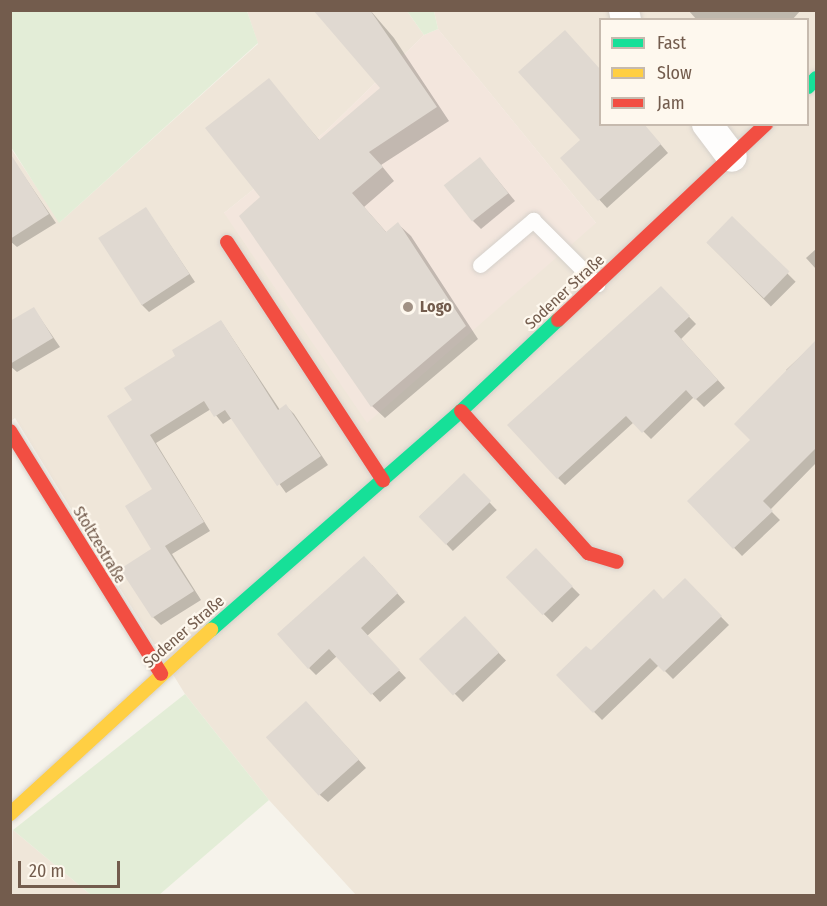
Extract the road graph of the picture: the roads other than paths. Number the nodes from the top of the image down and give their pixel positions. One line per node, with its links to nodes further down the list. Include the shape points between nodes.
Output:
1 (709, 126): 3 (street)
2 (764, 126): 3 (main road, Sodener Straße)
3 (732, 157): 6 (main road, Sodener Straße)
4 (227, 242): 9 (main road)
5 (480, 265): 6 (lane, via 533,220)
6 (597, 284): 7 (main road, Sodener Straße)
7 (461, 411): 9 (main road, Sodener Straße); 10 (main road, via 588,553)
8 (10, 431): 11 (main road, Stoltzestraße)
9 (383, 480): 11 (main road, Sodener Straße)
10 (617, 562)
11 (161, 674): 12 (main road, Sodener Straße)
12 (10, 814)

